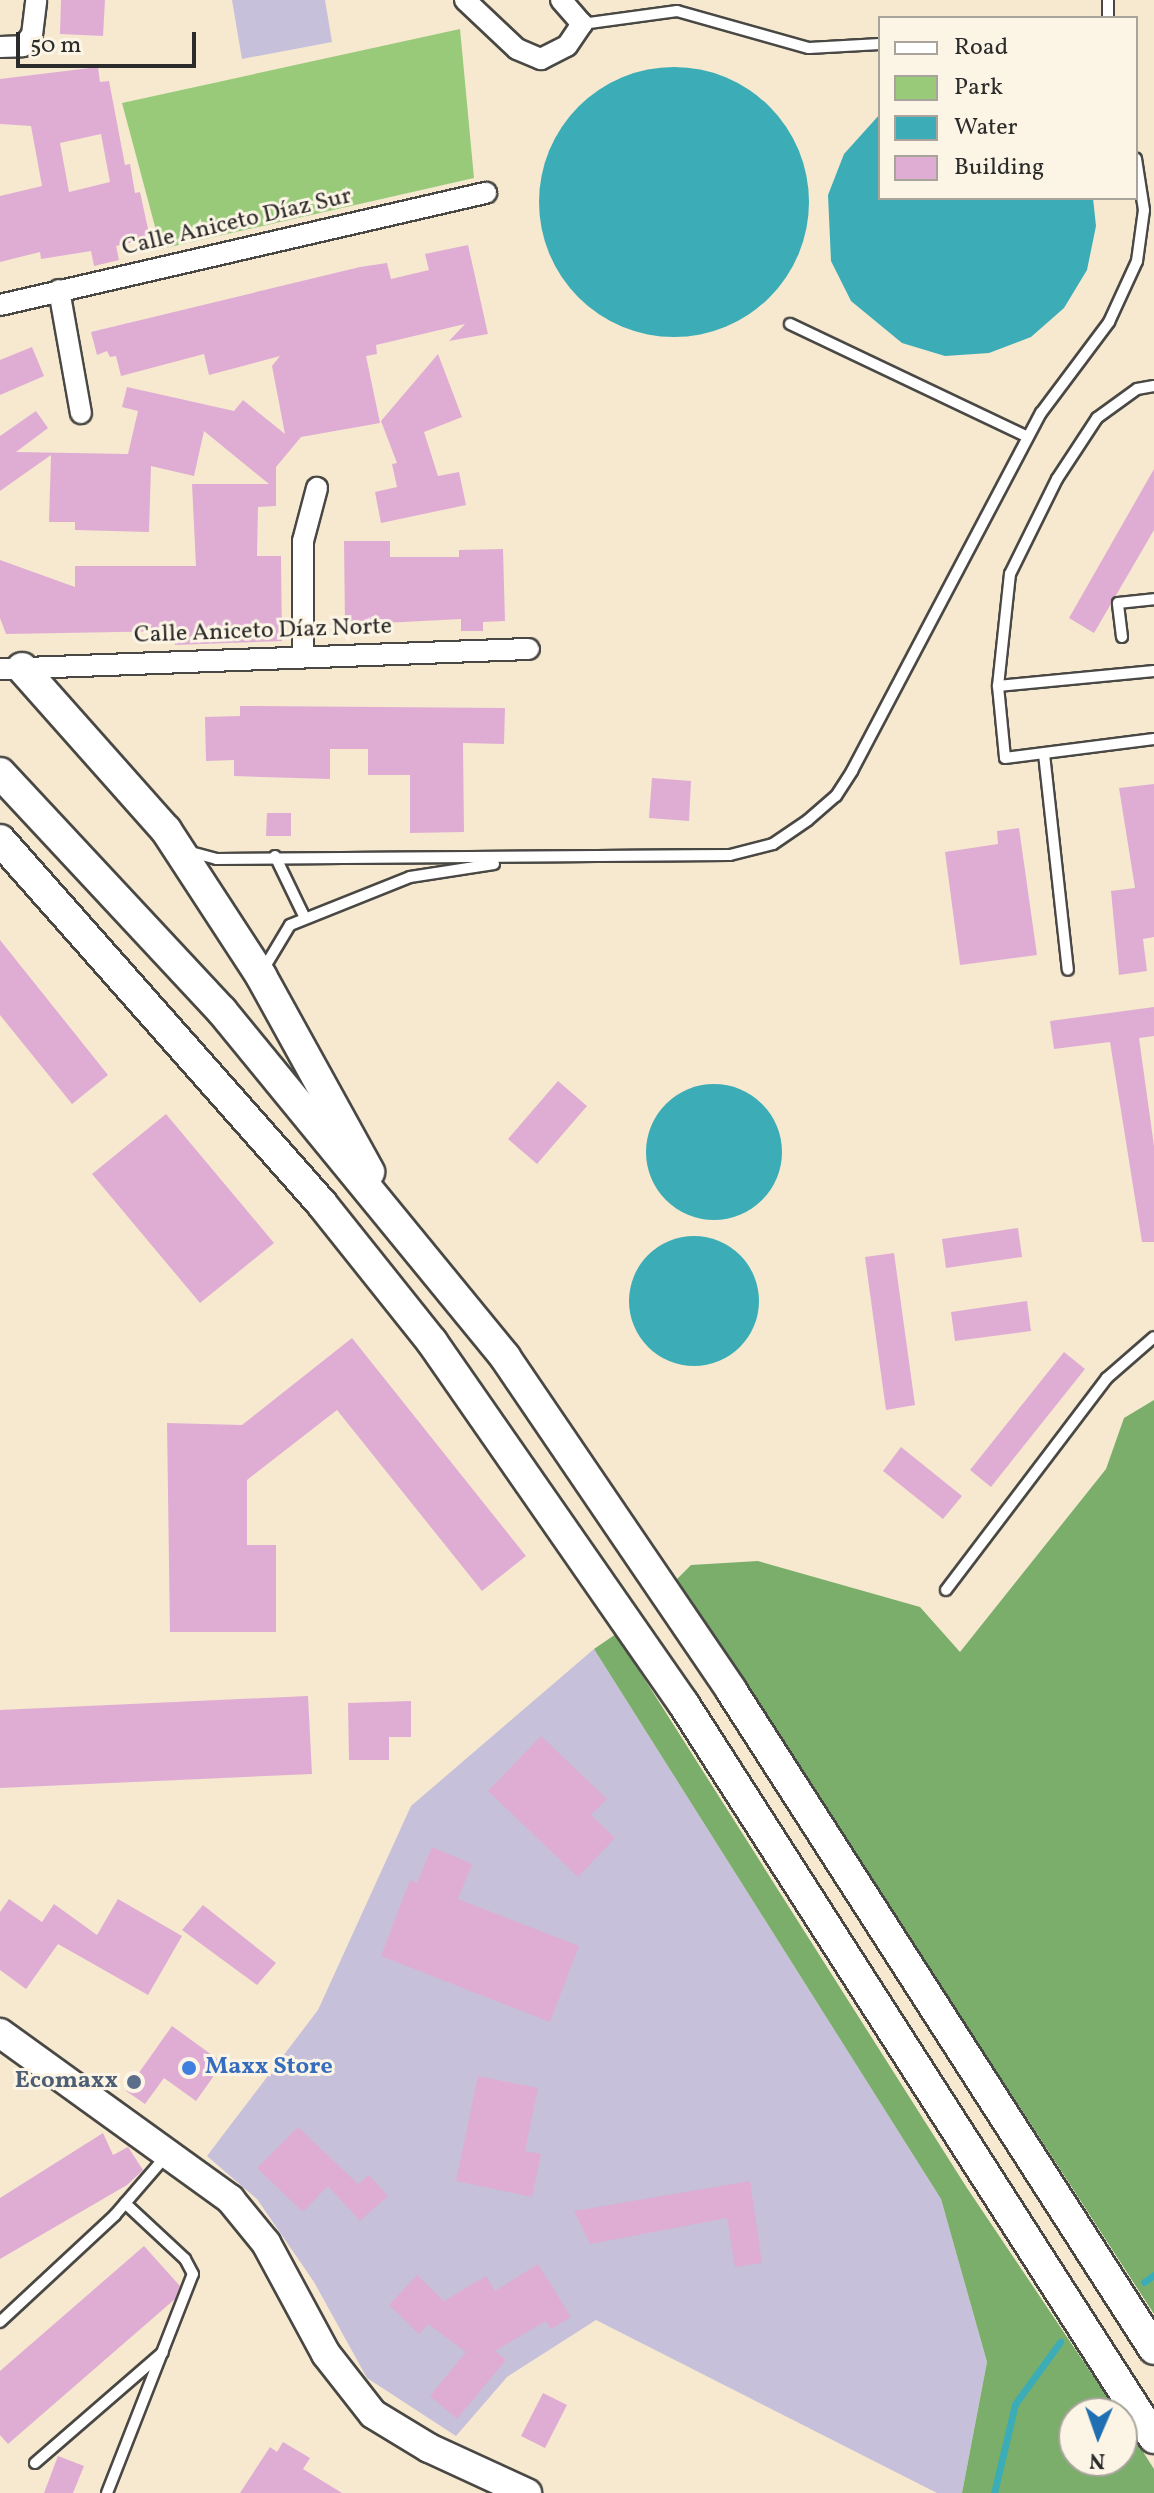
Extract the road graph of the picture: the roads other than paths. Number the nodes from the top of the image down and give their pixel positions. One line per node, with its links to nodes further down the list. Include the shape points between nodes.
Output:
1 (36, 0): 6 (street, via 32,35 23,46)
2 (465, 0): 4 (street, via 517,49 541,59 567,46)
3 (561, 0): 4 (street)
4 (582, 24): 5 (lane, via 677,11 809,48)
5 (878, 44)
6 (0, 47)
7 (1138, 172): 14 (lane, via 1144,210 1137,261 1109,322 1072,365)
8 (486, 193): 9 (street, Calle Aniceto Díaz Sur)
9 (59, 290): 10 (street, Calle Aniceto Díaz Sur); 13 (street)
10 (0, 305)
11 (790, 324): 14 (lane)
12 (1154, 386): 22 (lane, via 1137,389 1097,418 1057,479 1010,574)
13 (81, 413)
14 (1028, 437): 29 (lane, via 852,771 836,796 808,820 773,844 730,855)
15 (317, 488): 19 (street, via 303,541)
16 (1154, 599): 17 (lane, via 1118,603)
17 (1122, 637)
18 (529, 649): 19 (street, Calle Aniceto Díaz Norte)
19 (303, 656): 20 (street, Calle Aniceto Díaz Norte)
20 (11, 668): 27 (main road)
21 (1154, 671): 22 (lane)
22 (998, 686): 24 (lane, via 1005,758)
23 (1154, 739): 24 (lane)
24 (1044, 754): 31 (lane)
25 (0, 773): 33 (main road, via 222,1011)
26 (0, 840): 42 (main road, via 322,1204 432,1342 683,1703)
27 (178, 849): 28 (lane, via 216,859); 32 (main road)
28 (275, 856): 29 (lane); 30 (lane)
29 (520, 860): 30 (lane, via 410,877)
30 (305, 918): 32 (lane, via 279,937)
31 (1068, 970)
32 (261, 976): 33 (main road, via 345,1123)
33 (391, 1217): 40 (main road, via 505,1357 731,1690)
34 (1154, 1337): 35 (lane, via 1107,1378)
35 (946, 1590)
36 (0, 2033): 37 (street)
37 (168, 2154): 38 (lane); 45 (street, via 230,2199 266,2243 326,2354 373,2414 429,2448)
38 (125, 2203): 39 (lane); 41 (lane, via 185,2259 193,2274)
39 (0, 2322)
40 (1154, 2349)
41 (164, 2350): 43 (lane); 44 (lane)
42 (1154, 2438)
43 (35, 2463)
44 (107, 2493)
45 (527, 2493)

